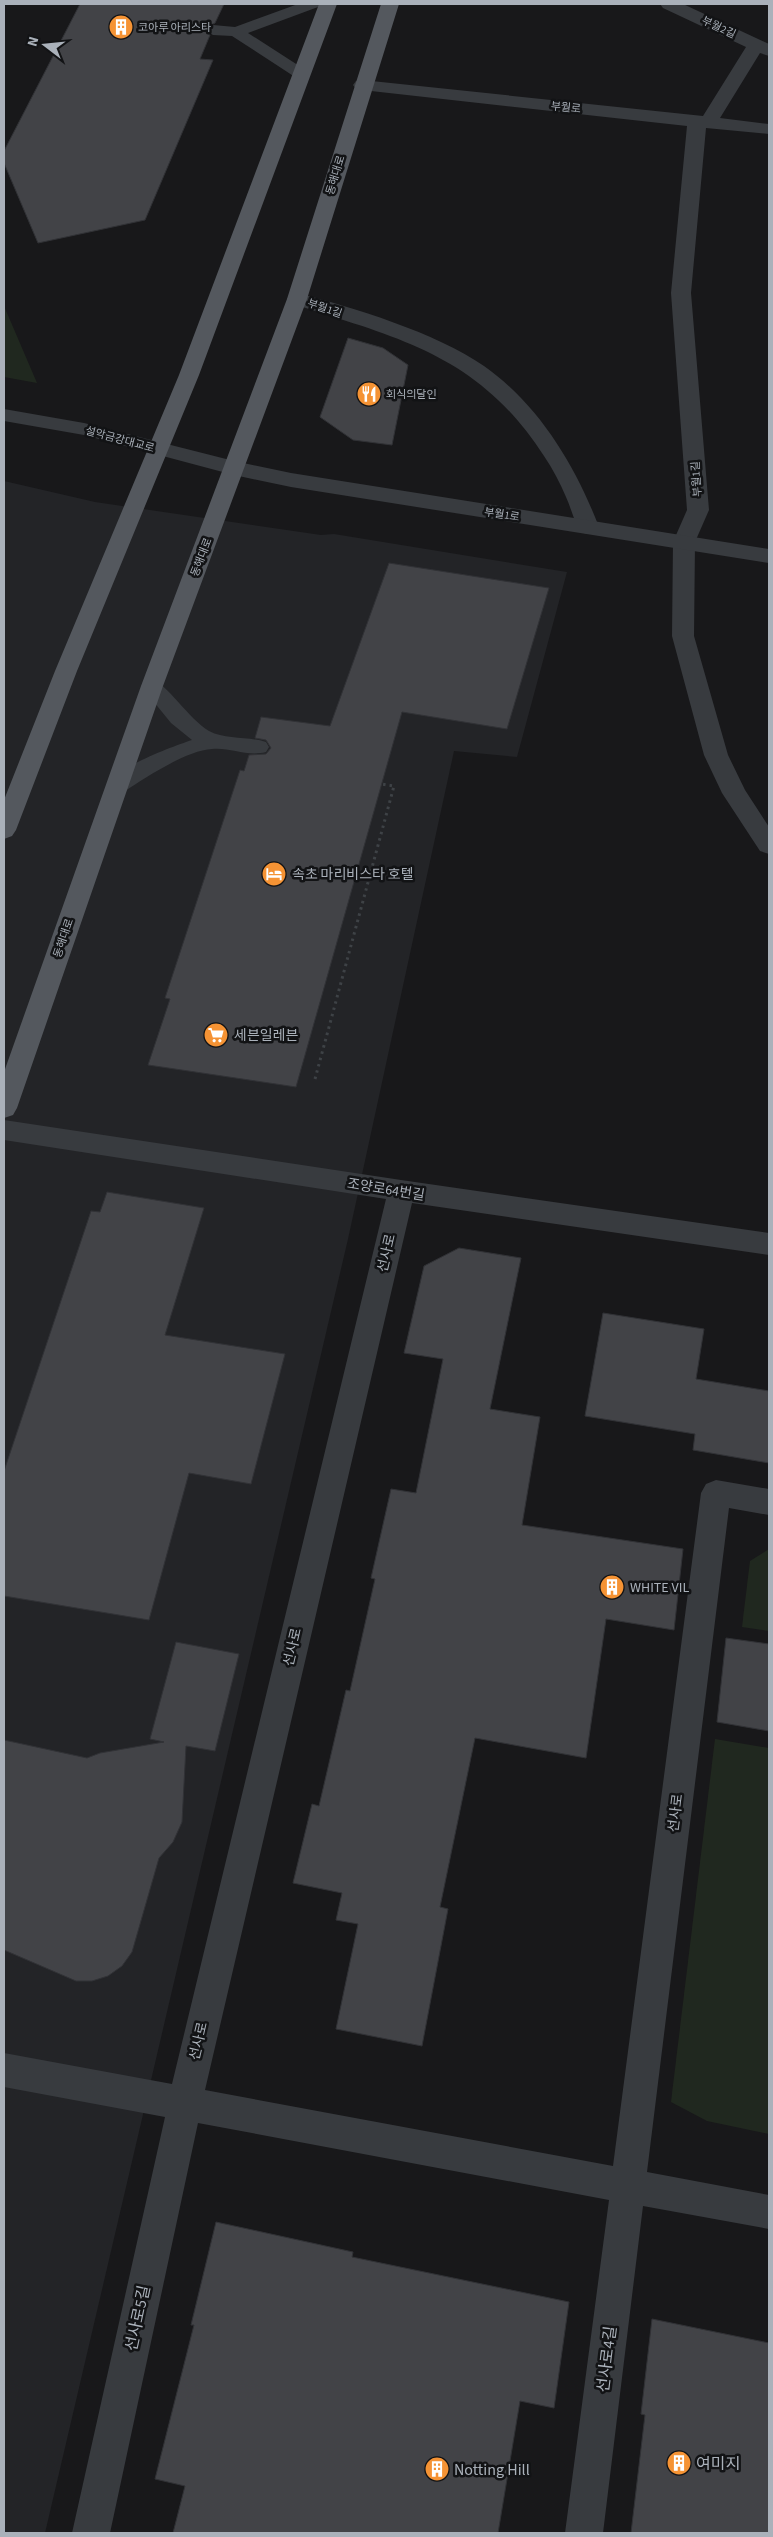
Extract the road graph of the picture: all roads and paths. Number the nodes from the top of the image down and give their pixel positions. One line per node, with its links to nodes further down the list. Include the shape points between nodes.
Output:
1 (312, 4): 6 (lane)
2 (328, 4): 8 (main road)
3 (390, 4): 9 (main road, 동해대로)
4 (669, 4): 7 (street, 부월2길)
5 (212, 30): 6 (lane)
6 (236, 32): 8 (lane)
7 (763, 48): 10 (street)
8 (301, 74): 14 (main road, via 189,375)
9 (362, 85): 10 (street, 부월로); 12 (main road, 동해대로)
10 (703, 122): 11 (street, 부월로); 17 (street, 부월1길, via 681,293 698,510)
11 (769, 129)
12 (297, 299): 15 (main road, 동해대로); 16 (street, 부월1길, via 415,339 461,360 485,376 503,392 546,444 574,488)
13 (4, 415): 14 (street, 설악금강대교로, via 84,430)
14 (156, 449): 15 (street, 설악금강대교로); 24 (main road)
15 (234, 468): 16 (street, 부월1로); 19 (main road, 동해대로)
16 (588, 527): 17 (street, 부월1로)
17 (684, 542): 18 (street, 부월1로); 25 (street, 부월1길, via 683,636 716,755 734,792)
18 (769, 556)
19 (152, 686): 20 (lane, via 179,719); 23 (main road, 동해대로)
20 (213, 741): 21 (lane); 23 (lane, via 150,763)
21 (258, 747)
22 (381, 784): 26 (path, via 394,786)
23 (117, 786): 27 (main road, 동해대로)
24 (4, 830)
25 (769, 845)
26 (315, 1079)
27 (4, 1108)
28 (4, 1130): 29 (street, 조양로64번길)
29 (401, 1191): 30 (street, 조양로64번길); 33 (street, 선사로)
30 (769, 1244)
31 (769, 1502): 34 (street, 선사로, via 716,1493)
32 (4, 2070): 33 (street)
33 (184, 2104): 34 (street); 36 (street, 선사로5길)
34 (627, 2185): 35 (street); 37 (street, 선사로4길)
35 (769, 2212)
36 (91, 2533)
37 (584, 2533)

